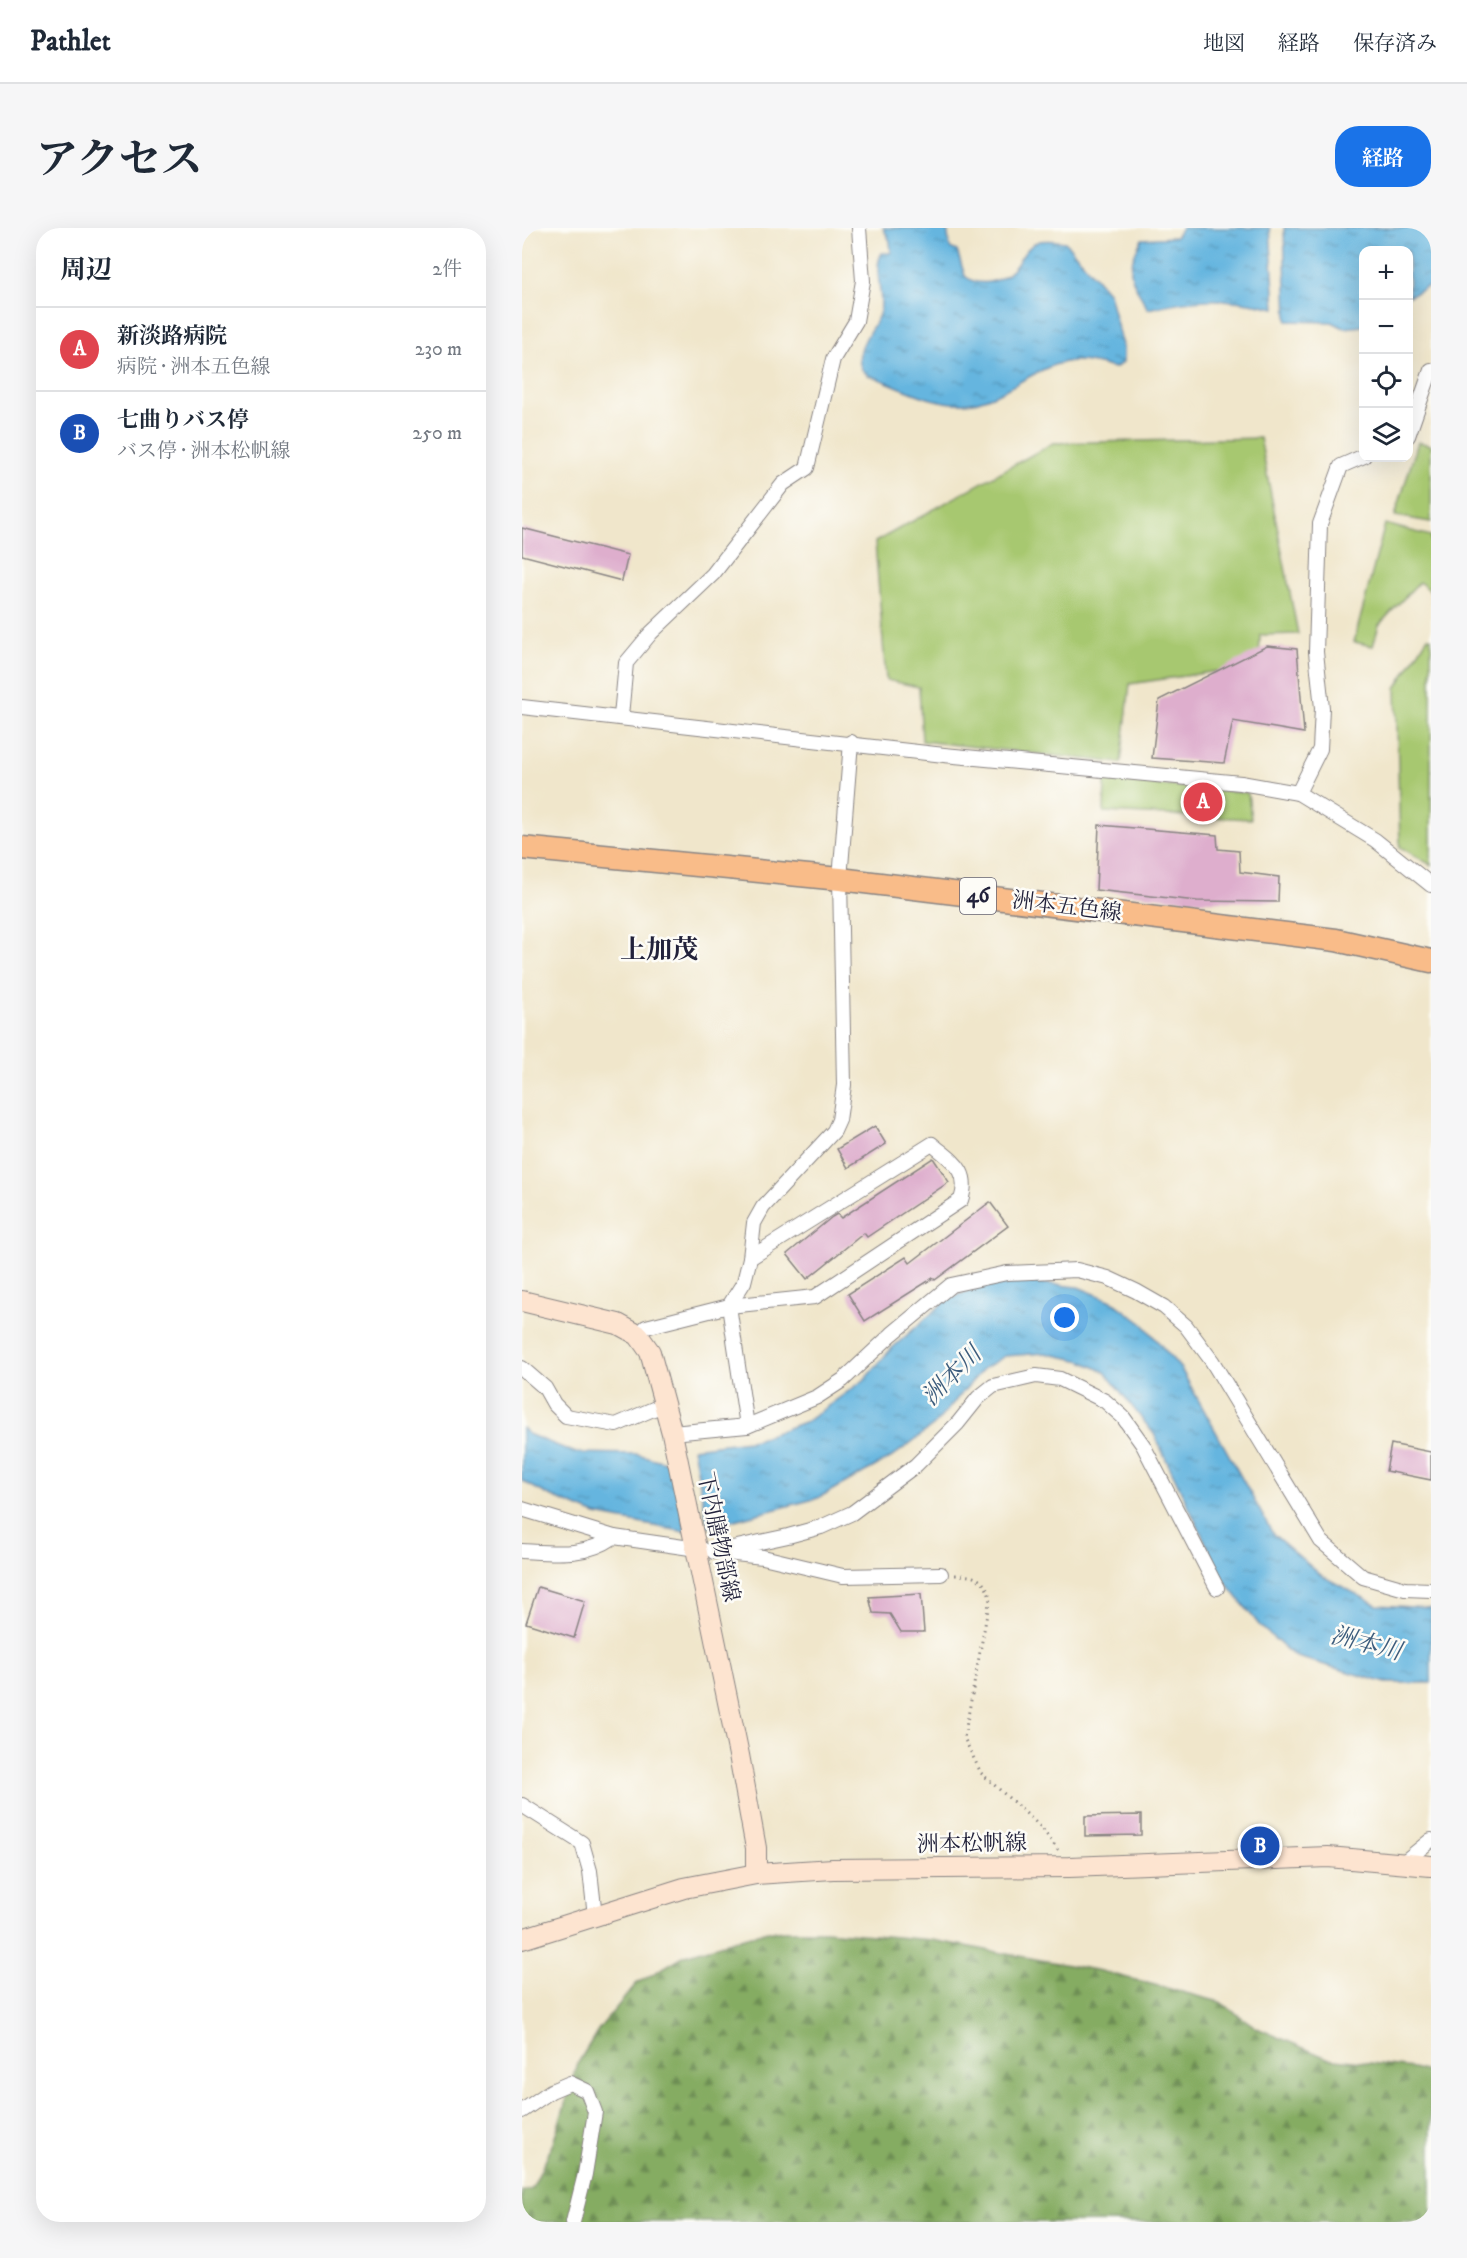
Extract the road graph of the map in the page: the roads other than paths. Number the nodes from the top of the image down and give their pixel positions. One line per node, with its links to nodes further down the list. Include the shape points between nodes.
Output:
1 (859, 228): 6 (street, via 863,281 856,321 833,359 807,468 783,484 713,574 651,633 626,663)
2 (1431, 370): 3 (street)
3 (1413, 422)
4 (1359, 458): 8 (street, via 1341,466 1320,524 1316,652 1322,708 1320,748)
5 (522, 707): 6 (street)
6 (621, 716): 7 (street)
7 (850, 742): 8 (street, via 944,755 1241,783); 10 (street)
8 (1298, 793): 11 (street, via 1375,840)
9 (522, 848): 10 (main road, 洲本五色線 / 46)
10 (840, 879): 12 (main road, 洲本五色線 / 46, via 1336,940); 13 (street, via 844,1084 839,1120 834,1131 763,1207 754,1223)
11 (1431, 885)
12 (1431, 961)
13 (750, 1258): 15 (street, via 744,1282); 15 (street, via 932,1144 960,1167 966,1185 961,1200 815,1298)
14 (522, 1301): 16 (main road, via 608,1321)
15 (729, 1306): 16 (street, via 646,1327); 19 (street)
16 (638, 1335): 18 (main road, 下内膳物部線, via 650,1352)
17 (522, 1368): 18 (street, via 545,1388 566,1416 616,1425)
18 (665, 1404): 20 (main road, 下内膳物部線)
19 (747, 1426): 20 (street); 27 (street, via 792,1409 843,1380 951,1285 1007,1273 1077,1270 1136,1291 1186,1326 1212,1361 1321,1540 1363,1577)
20 (672, 1433): 23 (main road, 下内膳物部線)
21 (522, 1509): 22 (street)
22 (614, 1537): 23 (street); 24 (street, via 598,1548 560,1553)
23 (701, 1545): 25 (street, via 843,1576); 26 (street, via 788,1536 852,1513 916,1466 993,1386 1036,1376 1060,1379 1105,1401 1123,1418 1143,1444); 32 (main road, 下内膳物部線, via 756,1848)
24 (522, 1551)
25 (941, 1574)
26 (1217, 1588)
27 (1431, 1590)
28 (522, 1805): 33 (street, via 582,1843)
29 (1431, 1840): 30 (street)
30 (1404, 1862): 31 (main road, 洲本松帆線); 32 (main road, 洲本松帆線, via 1328,1857 1069,1868 832,1869)
31 (1431, 1866)
32 (756, 1874): 33 (main road, 洲本松帆線, via 684,1888)
33 (595, 1916): 34 (main road, 洲本松帆線)
34 (522, 1939)
35 (522, 2111): 36 (street, via 570,2083 587,2091 595,2112)
36 (573, 2222)

